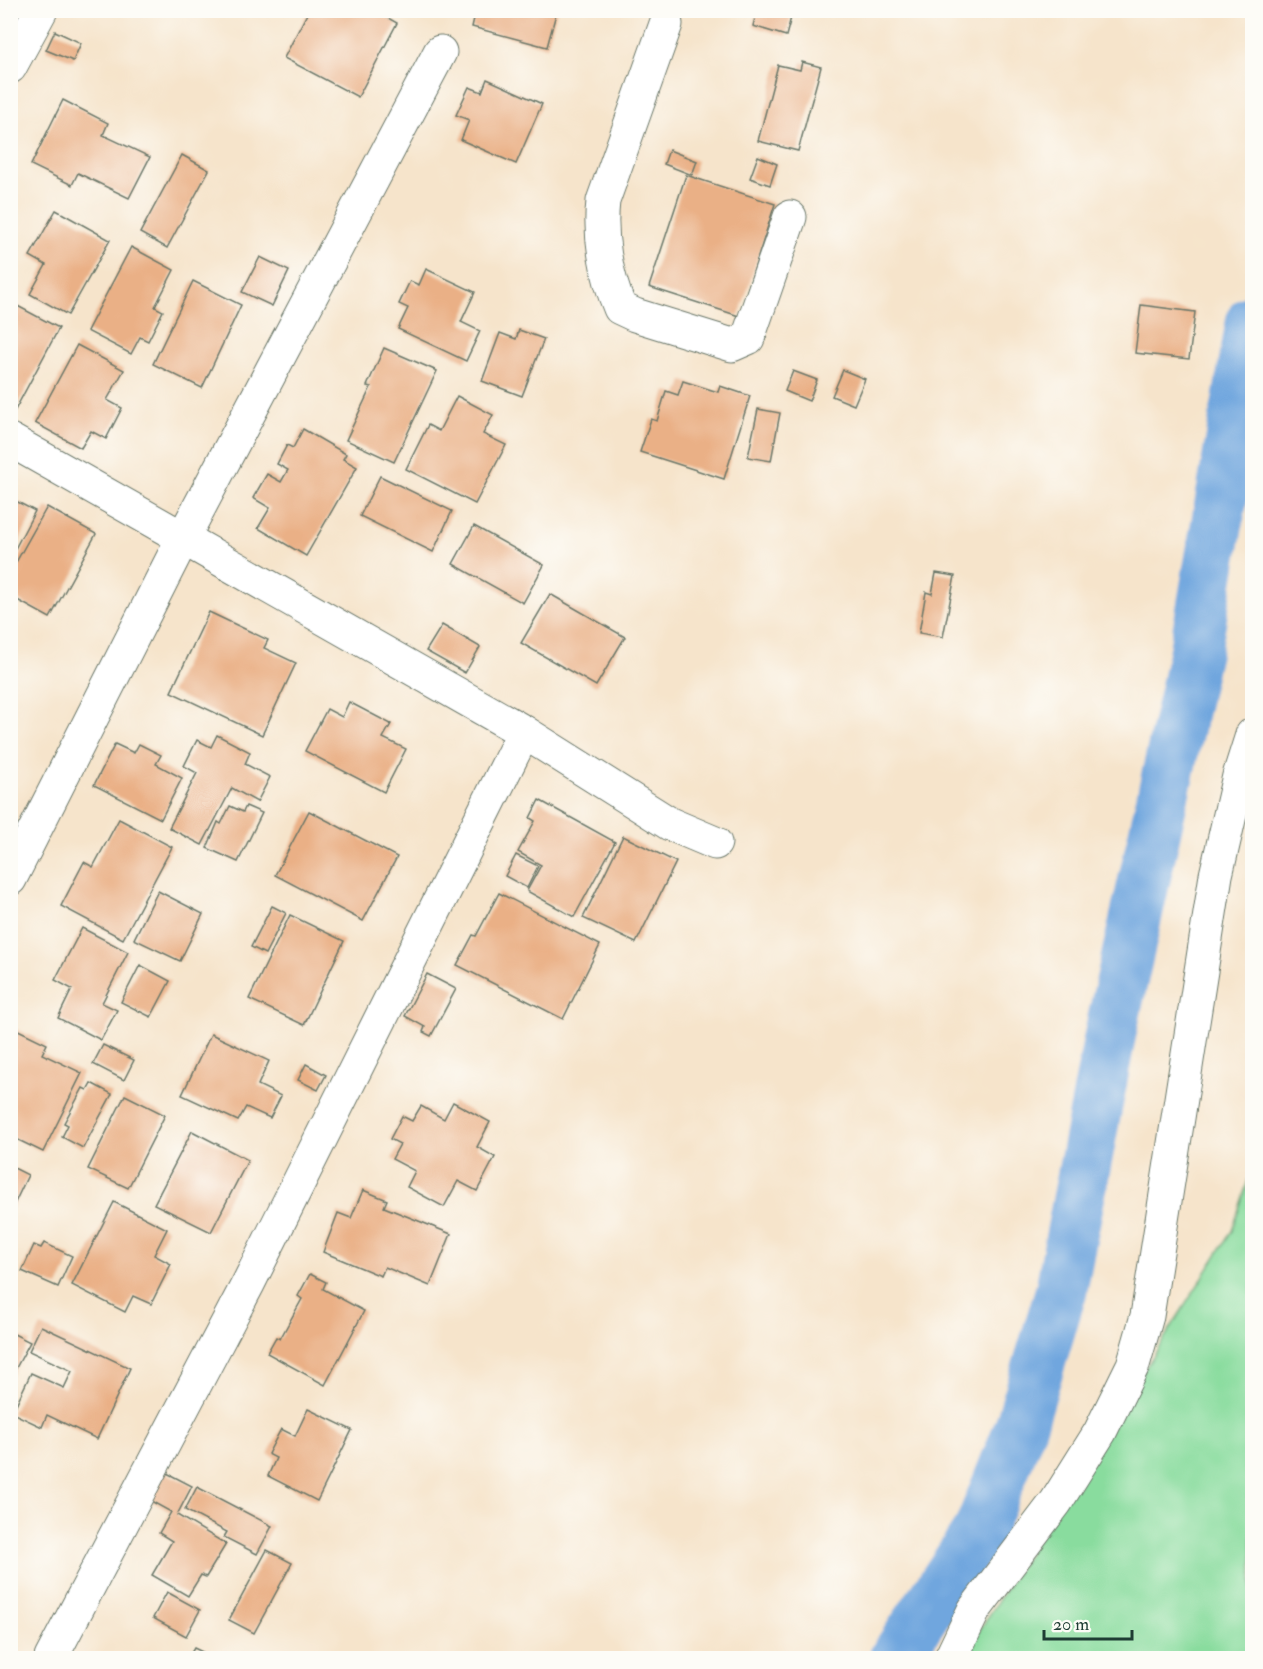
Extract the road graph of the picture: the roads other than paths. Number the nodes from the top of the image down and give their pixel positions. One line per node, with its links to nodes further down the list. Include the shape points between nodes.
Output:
1 (41, 10): 4 (street)
2 (666, 24): 5 (street, via 603,201 600,224 620,308 732,345 748,338)
3 (440, 52): 7 (street)
4 (10, 67)
5 (790, 217)
6 (10, 440): 7 (street)
7 (183, 538): 8 (street); 11 (street)
8 (524, 732): 10 (street, via 670,824); 12 (street, via 248,1284)
9 (1252, 735): 13 (street, via 1216,875 1147,1316 1133,1365 1100,1432 1056,1502 974,1610)
10 (715, 843)
11 (10, 879)
12 (51, 1659)
13 (951, 1659)

